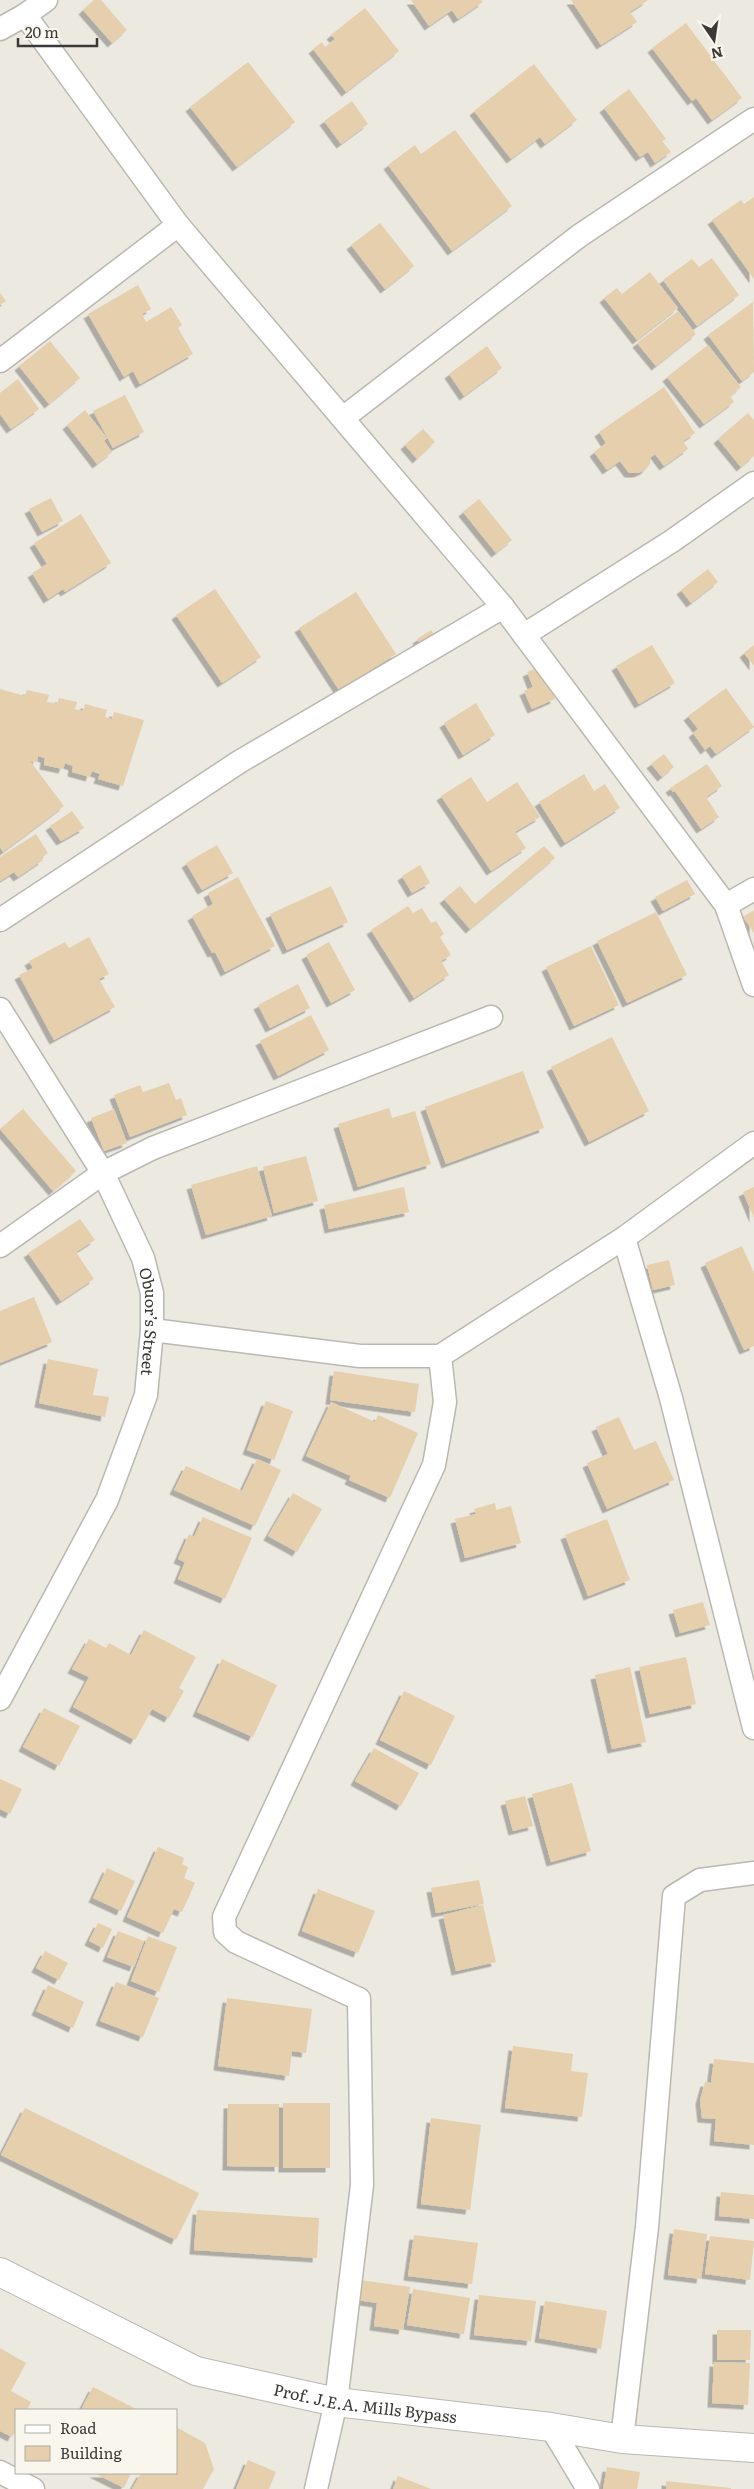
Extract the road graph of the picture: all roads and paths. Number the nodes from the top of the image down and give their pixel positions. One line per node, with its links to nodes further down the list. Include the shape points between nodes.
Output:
1 (46, 0): 2 (street)
2 (25, 15): 3 (street); 5 (street)
3 (0, 28)
4 (754, 118): 7 (street, via 579,236)
5 (178, 225): 6 (street); 7 (street)
6 (0, 361)
7 (343, 418): 9 (street)
8 (754, 482): 10 (street, via 672,541)
9 (503, 607): 10 (street); 13 (street, via 239,762)
10 (524, 635): 12 (street)
11 (754, 889): 12 (street)
12 (726, 905): 14 (street)
13 (0, 920)
14 (754, 985)
15 (0, 1009): 18 (street, Obuor’s Street)
16 (491, 1017): 18 (street, via 153,1148)
17 (754, 1143): 19 (street)
18 (103, 1173): 20 (street); 21 (street, Obuor’s Street, via 143,1258 152,1294)
19 (624, 1238): 22 (street); 24 (street, via 676,1417)
20 (0, 1246)
21 (152, 1330): 22 (street, via 360,1356); 23 (street, Obuor’s Street, via 146,1395 107,1500)
22 (440, 1356): 27 (street, via 445,1402 434,1465 224,1917 225,1932 236,1942 359,1999 362,2185)
23 (0, 1699)
24 (754, 1728)
25 (754, 1873): 29 (street, via 700,1880 674,1896 647,2227)
26 (0, 2272): 27 (street, Prof. J.E.A. Mills Bypass, via 196,2371)
27 (336, 2402): 28 (street, Prof. J.E.A. Mills Bypass); 33 (street)
28 (551, 2427): 29 (street, Prof. J.E.A. Mills Bypass); 34 (street)
29 (622, 2439): 30 (street, Prof. J.E.A. Mills Bypass)
30 (754, 2448)
31 (0, 2472): 32 (street)
32 (33, 2489)
33 (316, 2489)
34 (588, 2489)

